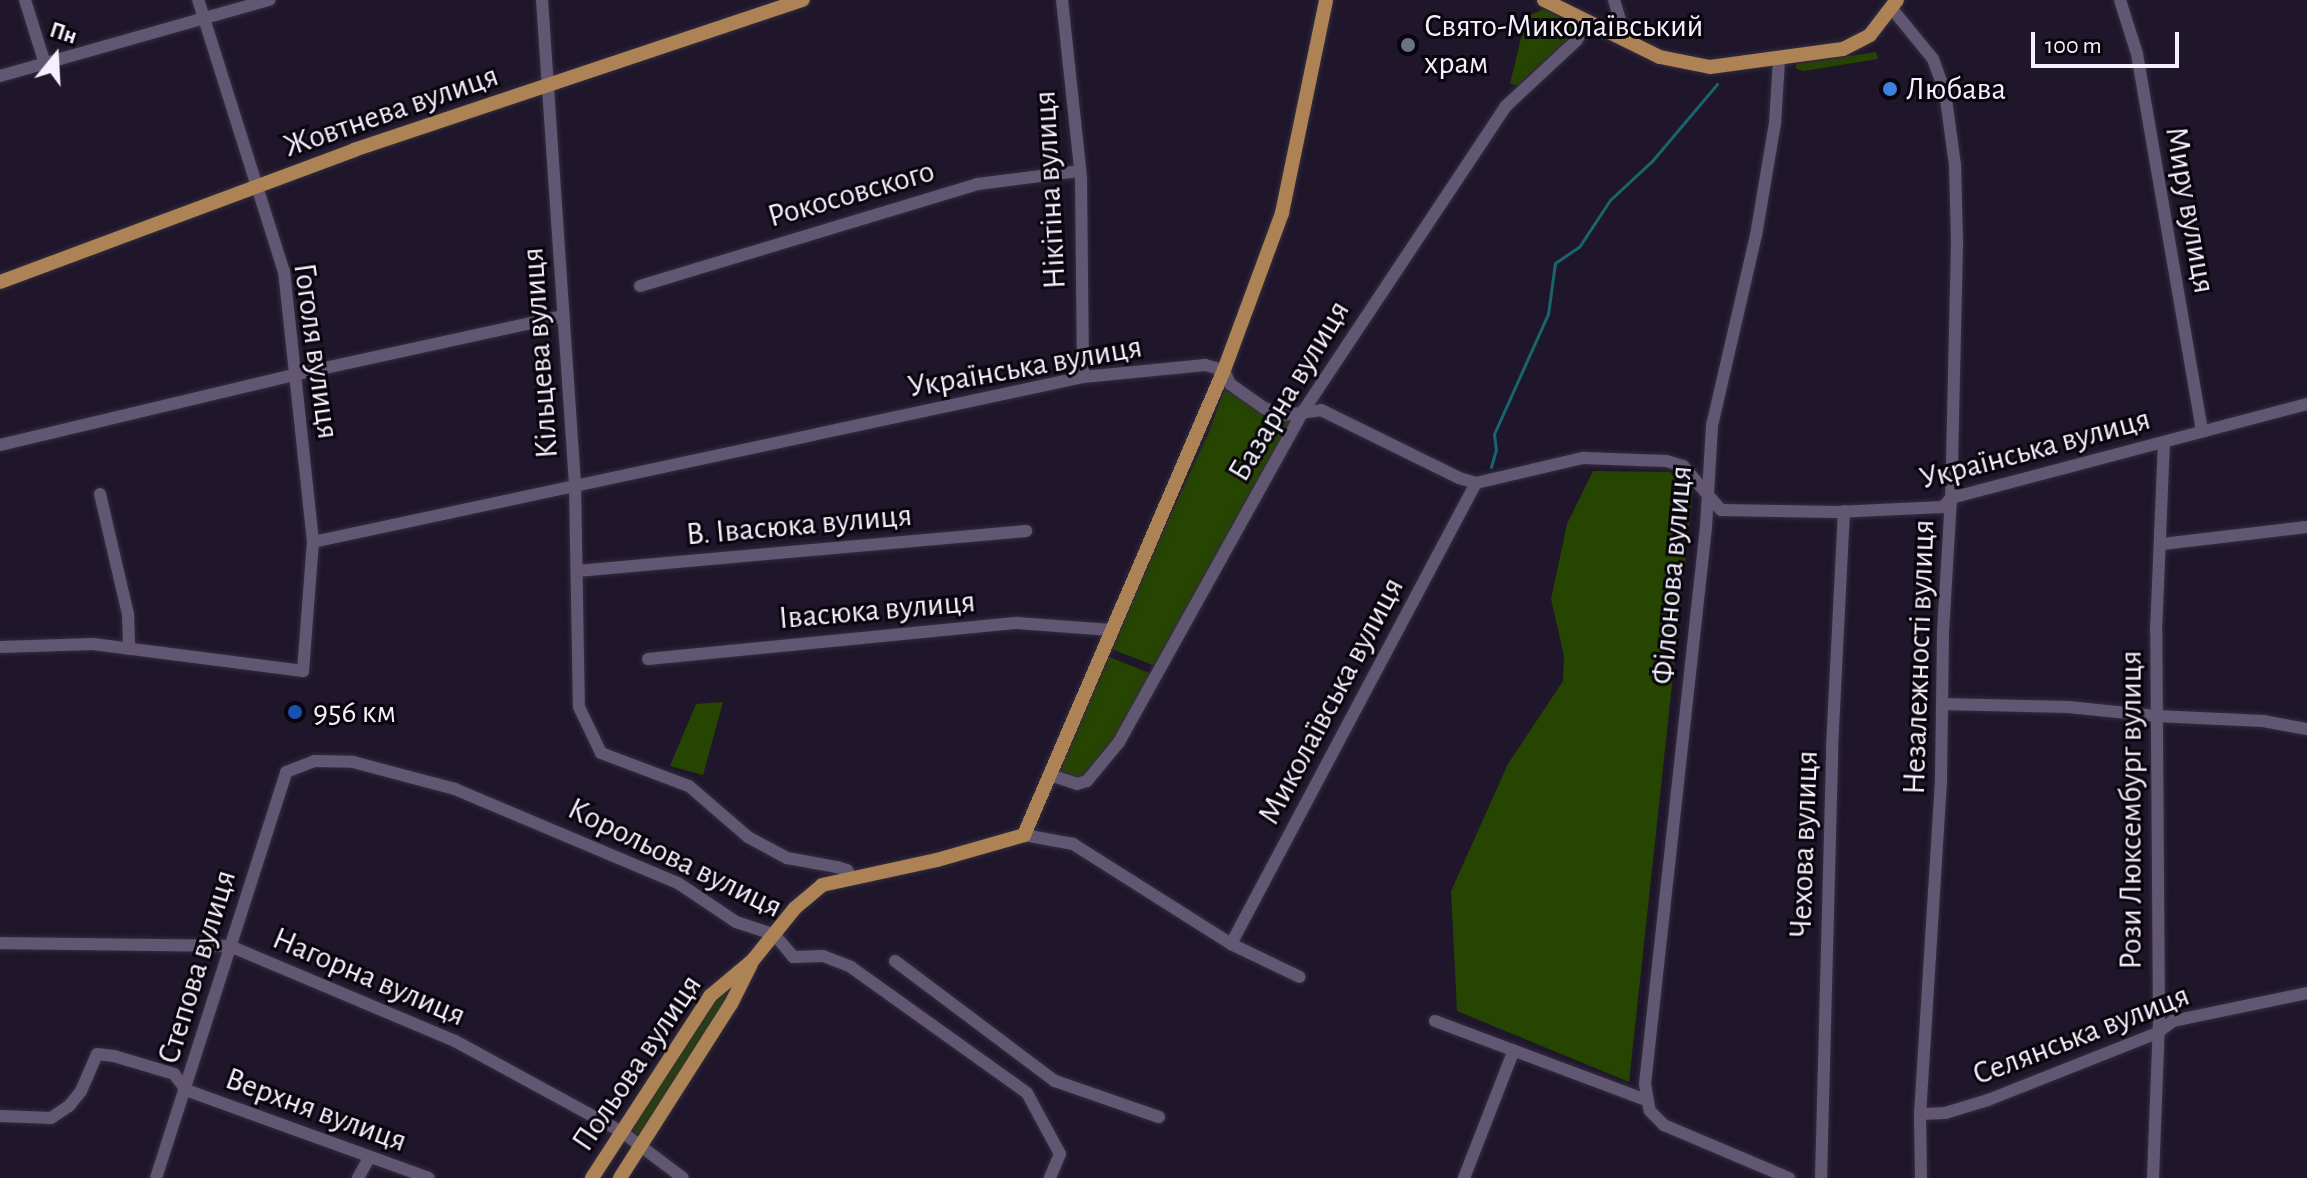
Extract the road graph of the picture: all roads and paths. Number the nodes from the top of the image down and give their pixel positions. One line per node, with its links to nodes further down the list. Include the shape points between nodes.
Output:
1 (25, 0): 16 (street)
2 (198, 0): 12 (street, Гоголя вулиця)
3 (269, 0): 12 (street)
4 (542, 0): 18 (street, Кільцева вулиця)
5 (803, 0): 18 (main road, Жовтнева вулиця)
6 (1062, 0): 19 (street, Нікітіна вулиця)
7 (1326, 0): 24 (main road, Базарна вулиця, via 1282,213)
8 (1544, 0): 13 (main road)
9 (1614, 0): 14 (street)
10 (2120, 0): 29 (street, Миру вулиця, via 2137,54)
11 (1895, 5): 15 (main road, via 1870,35 1843,49); 36 (street, Незалежності вулиця, via 1933,59 1945,92 1955,165)
12 (204, 20): 16 (street); 20 (street, Гоголя вулиця)
13 (1589, 22): 14 (main road); 28 (street, Базарна вулиця, via 1576,41 1505,107)
14 (1626, 40): 15 (main road, via 1660,57 1693,65)
15 (1779, 60): 34 (street, Філонова вулиця, via 1759,221 1712,426)
16 (45, 64): 17 (street)
17 (0, 76)
18 (547, 87): 20 (main road, Жовтнева вулиця, via 354,150); 23 (street, Кільцева вулиця)
19 (1080, 171): 22 (street, Рокосовского, via 978,184); 26 (street, Нікітіна вулиця)
20 (256, 189): 21 (main road, Жовтнева вулиця); 25 (street, Гоголя вулиця, via 284,272)
21 (0, 282)
22 (640, 286)
23 (564, 316): 25 (street); 33 (street, Кільцева вулиця)
24 (1224, 370): 26 (street, Українська вулиця, via 1205,365); 28 (street, via 1230,384 1264,408 1283,415); 43 (main road, Базарна вулиця)
25 (297, 374): 31 (street); 40 (street, Гоголя вулиця)
26 (1083, 377): 33 (street, Українська вулиця)
27 (2307, 404): 29 (street, Українська вулиця)
28 (1304, 410): 32 (street, via 1321,410 1358,432); 52 (street, Базарна вулиця, via 1119,742 1087,781 1077,784)
29 (2202, 430): 30 (street, Українська вулиця)
30 (2164, 443): 36 (street, Українська вулиця); 41 (street, Рози Люксембург вулиця)
31 (0, 445)
32 (1476, 483): 34 (street, Українська вулиця, via 1583,458 1666,461 1683,466); 57 (street, Миколаївська вулиця)
33 (575, 484): 40 (street, Українська вулиця); 42 (street, Кільцева вулиця)
34 (1706, 492): 37 (street, Українська вулиця, via 1721,510); 67 (street, Філонова вулиця)
35 (100, 494): 45 (street, via 128,614)
36 (1951, 498): 37 (street, Українська вулиця, via 1943,507); 48 (street, Незалежності вулиця)
37 (1844, 511): 83 (street, Чехова вулиця)
38 (2307, 527): 41 (street)
39 (1026, 531): 42 (street, В. Івасюка вулиця)
40 (313, 542): 45 (street, Гоголя вулиця, via 303,671)
41 (2162, 544): 49 (street, Рози Люксембург вулиця)
42 (577, 571): 47 (street, Кільцева вулиця)
43 (1111, 630): 46 (street, Івасюка вулиця, via 1017,623); 52 (main road, Базарна вулиця)
44 (0, 647): 45 (street, via 93,644)
45 (129, 649)
46 (648, 659)
47 (579, 702): 54 (street, Корольова вулиця, via 601,753 689,786 748,837 787,858 837,867)
48 (1942, 704): 49 (street, via 2068,707); 68 (street, Незалежності вулиця)
49 (2156, 716): 50 (street, via 2263,721); 64 (street, Рози Люксембург вулиця)
50 (2307, 729)
51 (286, 772): 55 (street, Корольова вулиця, via 314,761 353,762 455,789 630,861 678,883 736,922); 58 (street, Степова вулиця)
52 (1053, 776): 53 (main road, Базарна вулиця)
53 (1024, 835): 54 (main road); 57 (street, via 1073,844)
54 (851, 877): 55 (main road, via 822,885)
55 (774, 934): 59 (main road); 80 (street, Корольова вулиця, via 793,957 823,956 851,967 1027,1093 1060,1154)
56 (0, 943): 58 (street, Нагорна вулиця)
57 (1231, 944): 61 (street)
58 (230, 946): 66 (street, Степова вулиця); 71 (street, Нагорна вулиця, via 455,1041)
59 (753, 960): 71 (main road, Польова вулиця, via 710,996); 72 (main road, Польова вулиця)
60 (895, 961): 70 (street, via 1055,1081)
61 (1300, 977)
62 (2307, 993): 64 (street, Селянська вулиця, via 2173,1021)
63 (1435, 1021): 65 (street)
64 (2157, 1033): 68 (street, Селянська вулиця, via 1988,1100 1945,1113); 85 (street, Рози Люксембург вулиця)
65 (1514, 1050): 67 (street); 81 (street)
66 (186, 1090): 69 (street, Верхня вулиця, via 174,1074 157,1066 97,1054 81,1091 51,1118); 73 (street, Верхня вулиця); 74 (street, Степова вулиця)
67 (1646, 1100): 82 (street, via 1664,1125)
68 (1920, 1114): 84 (street, Незалежності вулиця)
69 (0, 1116)
70 (1159, 1117)
71 (622, 1132): 72 (street, Нагорна вулиця); 77 (main road, Польова вулиця)
72 (641, 1146): 78 (main road, Польова вулиця); 79 (street, Нагорна вулиця)
73 (369, 1158): 75 (street); 76 (street, Верхня вулиця)
74 (156, 1178)
75 (358, 1178)
76 (429, 1178)
77 (592, 1178)
78 (620, 1178)
79 (683, 1178)
80 (1050, 1178)
81 (1464, 1178)
82 (1789, 1178)
83 (1821, 1178)
84 (1921, 1178)
85 (2153, 1178)

